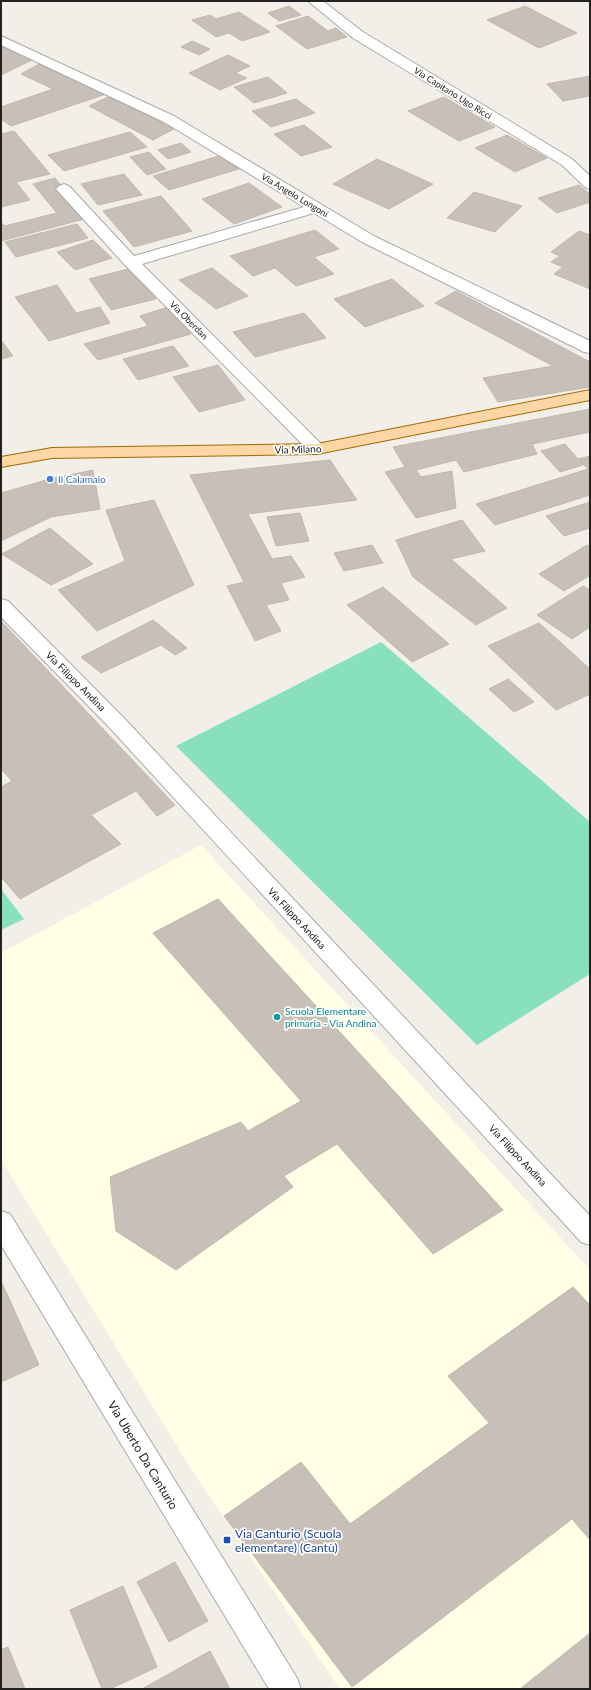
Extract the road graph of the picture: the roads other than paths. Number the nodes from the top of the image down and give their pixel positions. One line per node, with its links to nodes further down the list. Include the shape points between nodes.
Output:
1 (315, 1): 3 (street, Via Capitano Ugo Ricci, via 358,35 566,162)
2 (2, 41): 5 (street, Via Angelo Longoni, via 169,119)
3 (590, 184)
4 (64, 189): 6 (street, Via Oberdan)
5 (316, 208): 6 (street); 7 (street, Via Angelo Longoni, via 368,239)
6 (132, 262): 9 (street, Via Oberdan)
7 (590, 348)
8 (590, 395): 9 (main road, Via Milano)
9 (317, 449): 10 (main road, Via Milano, via 52,453)
10 (1, 462)
11 (1, 605): 13 (street, Via Filippo Andina, via 116,722)
12 (1, 1222): 14 (street, Via Uberto Da Canturio)
13 (590, 1234)
14 (286, 1689)

